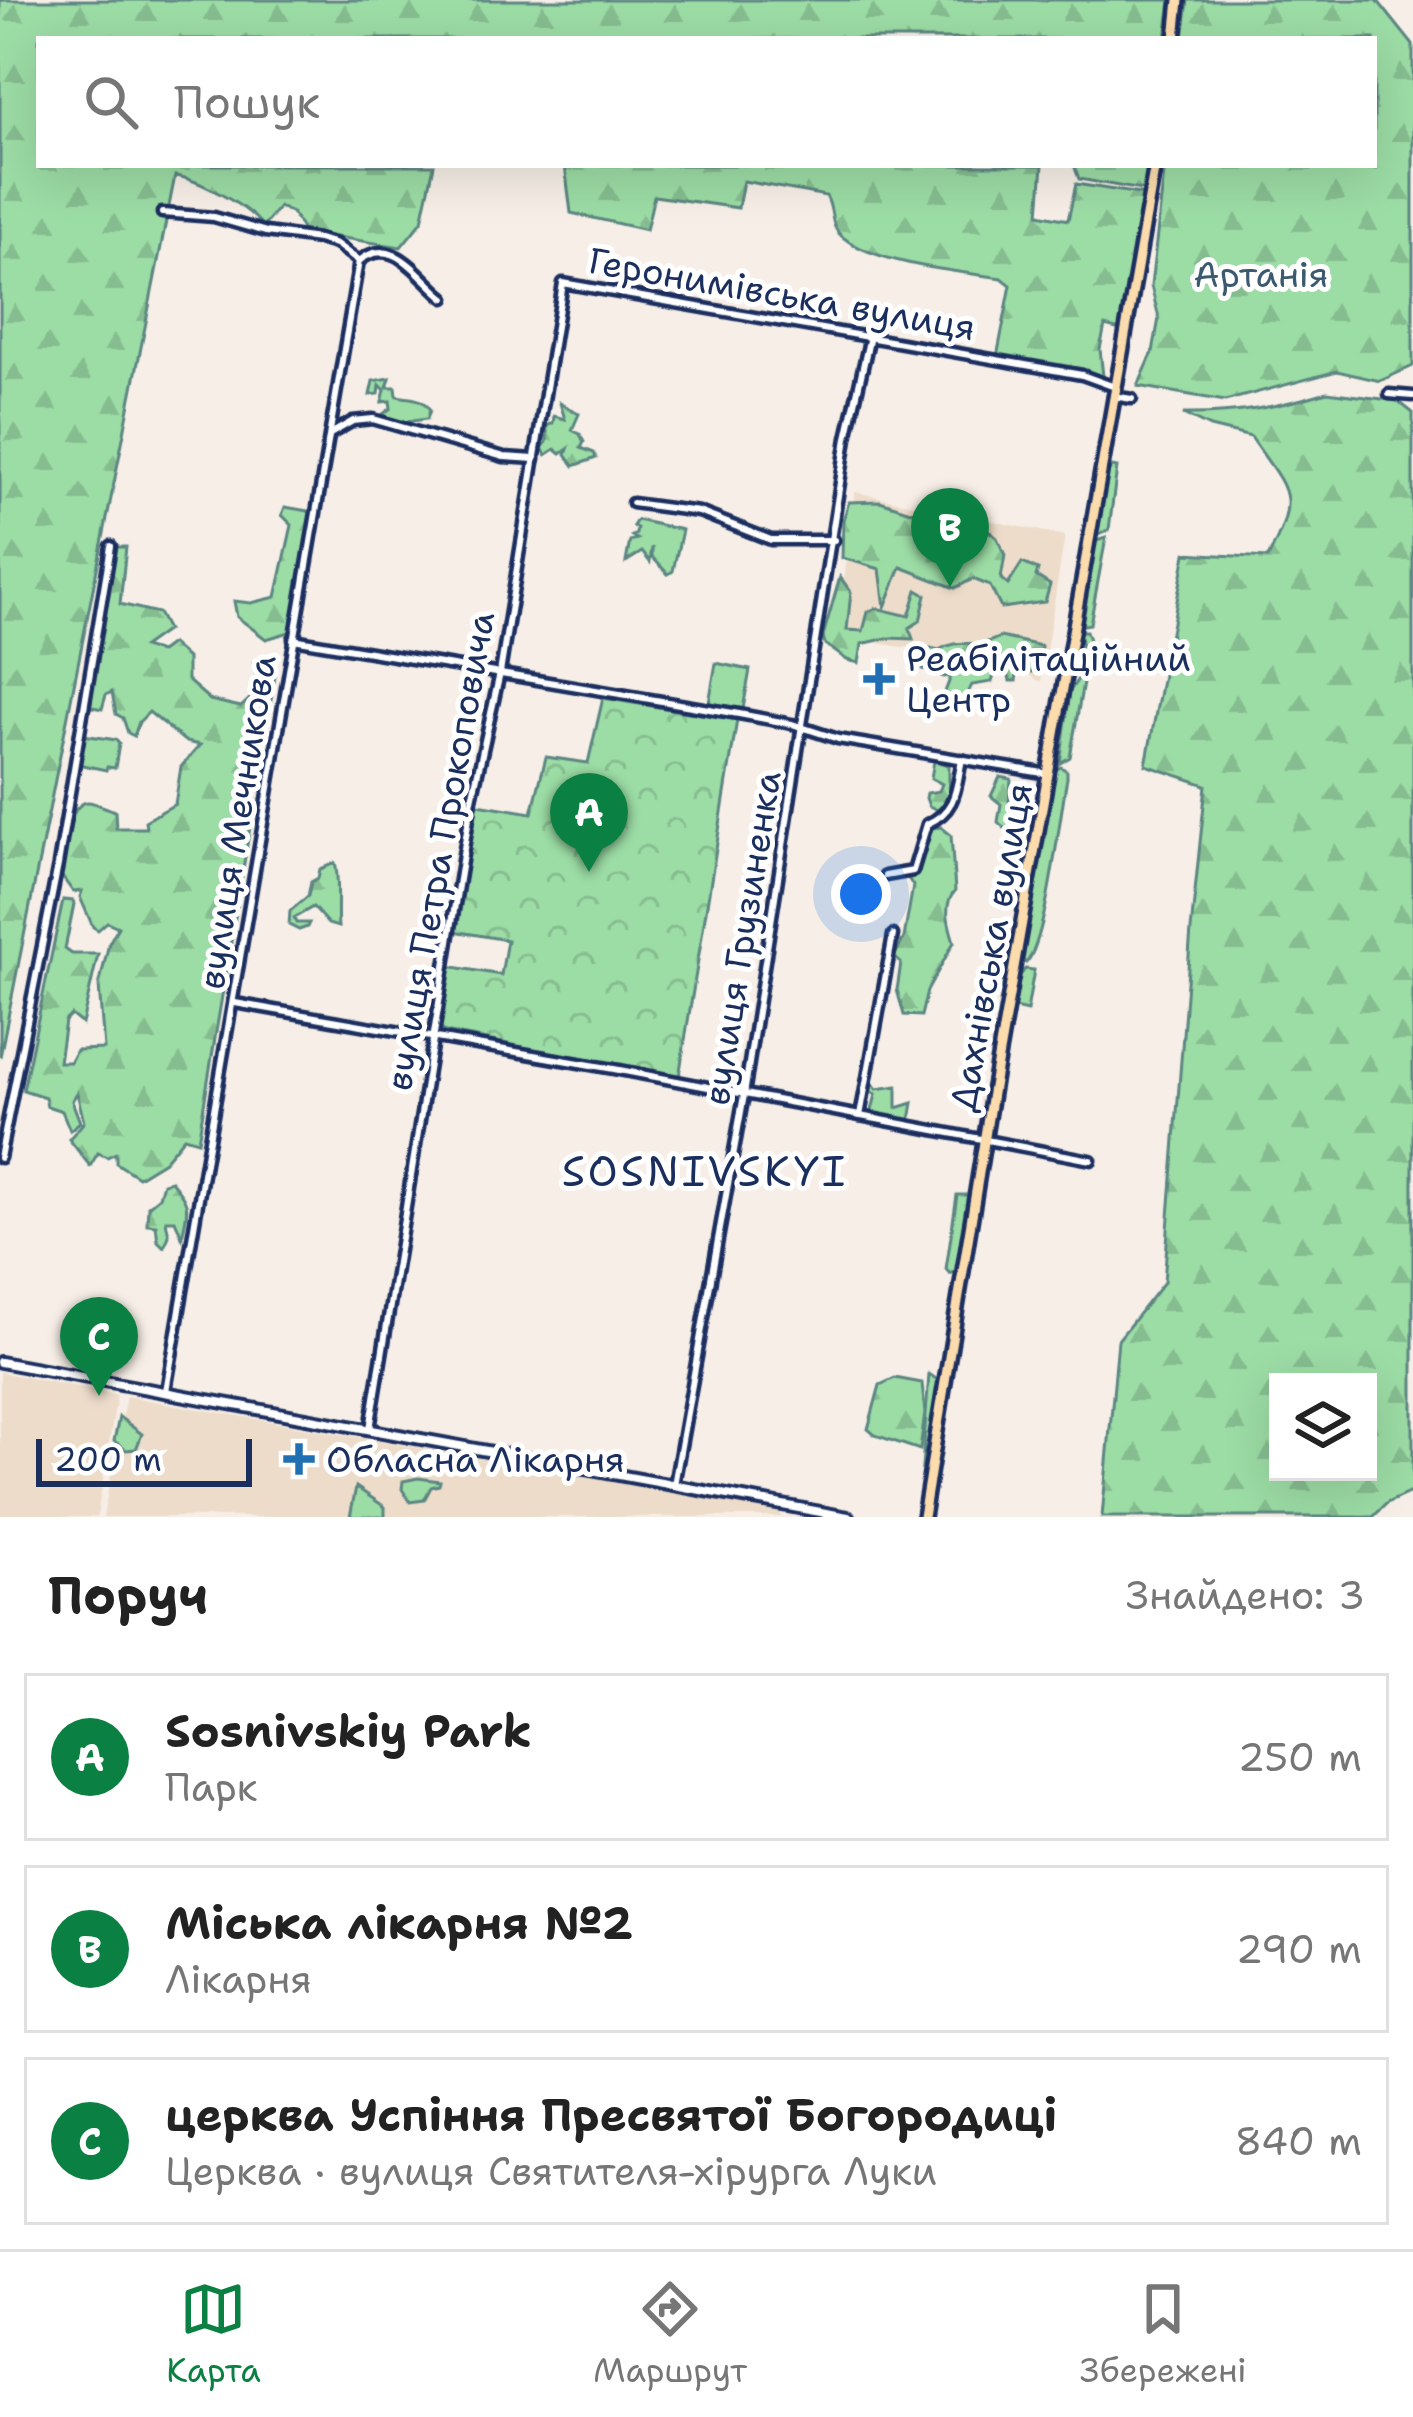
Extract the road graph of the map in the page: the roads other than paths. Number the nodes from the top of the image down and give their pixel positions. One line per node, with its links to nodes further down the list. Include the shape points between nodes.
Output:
1 (1179, 0): 2 (main road)
2 (1174, 36)
3 (1154, 168): 9 (main road, Дахнівська вулиця)
4 (163, 213): 5 (street, via 318,239)
5 (359, 261): 7 (street, via 380,251 402,257); 13 (street, вулиця Мечникова)
6 (563, 283): 8 (street, Геронимівська вулиця); 14 (street, вулиця Петра Прокоповича)
7 (445, 298)
8 (870, 336): 9 (street, Геронимівська вулиця, via 1082,376); 16 (street, вулиця Грузиненка)
9 (1114, 391): 12 (street, Геронимівська вулиця); 22 (main road, Дахнівська вулиця)
10 (1389, 394): 11 (street)
11 (1413, 396)
12 (1132, 399)
13 (329, 435): 14 (street, via 373,419); 18 (street, вулиця Мечникова)
14 (535, 459): 19 (street, вулиця Петра Прокоповича)
15 (632, 503): 16 (street, via 699,512 770,540)
16 (834, 539): 20 (street, вулиця Грузиненка)
17 (111, 546): 30 (street)
18 (293, 639): 19 (street); 25 (street, вулиця Мечникова)
19 (500, 673): 20 (street); 26 (street, вулиця Петра Прокоповича)
20 (804, 729): 21 (street); 27 (street, вулиця Грузиненка)
21 (962, 759): 22 (street); 23 (street, via 954,802 927,824 913,871)
22 (1048, 773): 29 (main road, Дахнівська вулиця)
23 (885, 876)
24 (893, 935): 28 (street)
25 (235, 1003): 26 (street); 33 (street, вулиця Мечникова)
26 (433, 1039): 27 (street); 34 (street, вулиця Петра Прокоповича)
27 (744, 1095): 28 (street); 35 (street, вулиця Грузиненка)
28 (860, 1116): 29 (street)
29 (985, 1139): 31 (street); 37 (main road, Дахнівська вулиця)
30 (0, 1158)
31 (1091, 1160)
32 (0, 1362): 33 (street)
33 (166, 1391): 34 (street)
34 (370, 1429): 35 (street)
35 (674, 1485): 36 (street)
36 (848, 1517)
37 (923, 1517)

